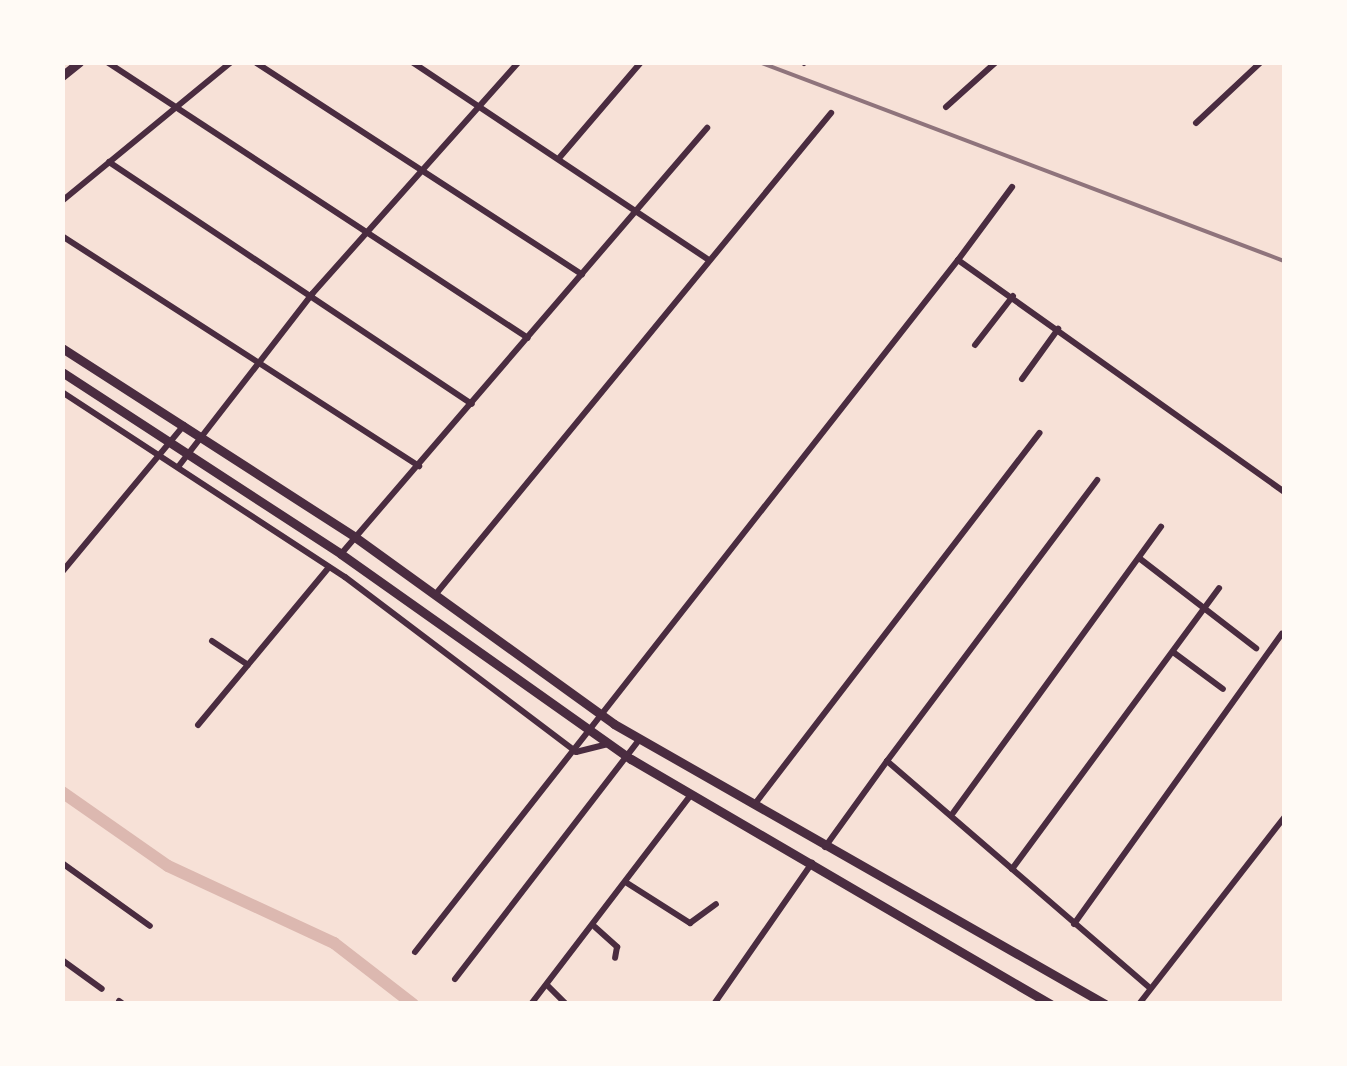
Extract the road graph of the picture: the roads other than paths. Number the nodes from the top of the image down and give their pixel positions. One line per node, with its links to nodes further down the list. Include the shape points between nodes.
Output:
1 (79, 62): 10 (street)
2 (107, 62): 13 (street)
3 (231, 62): 13 (street)
4 (255, 62): 19 (street)
5 (412, 62): 11 (street)
6 (519, 62): 11 (street)
7 (641, 62): 17 (street)
8 (1262, 62): 15 (street)
9 (994, 63): 12 (street)
10 (62, 76)
11 (479, 107): 17 (street); 19 (street)
12 (946, 107)
13 (174, 109): 18 (street); 23 (street)
14 (831, 113): 25 (street)
15 (1196, 122)
16 (707, 128): 22 (street)
17 (560, 158): 22 (street)
18 (109, 162): 21 (street); 28 (street)
19 (423, 168): 23 (street); 27 (street)
20 (1012, 187): 26 (street)
21 (62, 201)
22 (639, 208): 25 (street); 27 (street)
23 (366, 234): 28 (street); 31 (street)
24 (62, 236): 34 (street)
25 (708, 259): 56 (street)
26 (958, 260): 29 (street); 64 (street)
27 (582, 274): 31 (street)
28 (312, 294): 34 (street); 38 (street)
29 (1013, 296): 30 (street); 32 (street)
30 (1058, 329): 36 (street); 48 (street)
31 (528, 338): 38 (street)
32 (975, 344)
33 (62, 348): 39 (street)
34 (258, 362): 41 (street); 45 (street)
35 (62, 372): 42 (street)
36 (1022, 379)
37 (62, 392): 44 (street)
38 (472, 404): 45 (street)
39 (184, 426): 41 (street); 42 (street)
40 (1039, 434): 75 (street)
41 (200, 435): 43 (street); 50 (street)
42 (173, 442): 43 (street); 44 (street)
43 (188, 452): 46 (street); 51 (street)
44 (162, 457): 46 (street); 54 (street)
45 (419, 466): 50 (street)
46 (178, 467): 53 (street)
47 (1097, 480): 71 (street)
48 (1284, 492)
49 (1161, 527): 52 (street)
50 (355, 537): 51 (street); 56 (street)
51 (341, 554): 66 (street)
52 (1139, 558): 57 (street); 76 (street)
53 (329, 567): 62 (street); 69 (street)
54 (62, 572)
55 (1219, 588): 57 (street)
56 (435, 596): 64 (street)
57 (1204, 610): 60 (street); 61 (street)
58 (1282, 634): 84 (street)
59 (212, 641): 62 (street)
60 (1256, 648)
61 (1173, 652): 63 (street); 81 (street)
62 (248, 665): 65 (street)
63 (1223, 689)
64 (600, 714): 66 (street); 67 (street)
65 (198, 725)
66 (588, 731): 68 (street); 69 (street)
67 (640, 739): 70 (street); 72 (street)
68 (608, 744): 69 (street); 70 (street)
69 (576, 752): 87 (street)
70 (628, 757): 73 (street); 90 (street)
71 (887, 761): 76 (street); 78 (street)
72 (692, 771): 73 (street); 75 (street)
73 (680, 790): 74 (street)
74 (690, 796): 80 (street); 82 (street)
75 (753, 807): 78 (street)
76 (952, 813): 81 (street)
77 (1284, 818): 92 (street)
78 (824, 848): 98 (street)
79 (62, 863): 85 (street)
80 (812, 863): 96 (street); 97 (street)
81 (1012, 870): 84 (street)
82 (628, 882): 83 (street, via 690,923); 86 (street)
83 (716, 904)
84 (1074, 924): 92 (street)
85 (150, 926)
86 (595, 927): 88 (street, via 617,947); 91 (street)
87 (415, 952)
88 (615, 958)
89 (62, 960): 93 (street)
90 (455, 979)
91 (547, 986): 94 (street); 95 (street)
92 (1150, 988): 99 (street)
93 (102, 989)
94 (531, 1004)
95 (566, 1004)
96 (714, 1004)
97 (1050, 1004)
98 (1105, 1004)
99 (1138, 1004)

